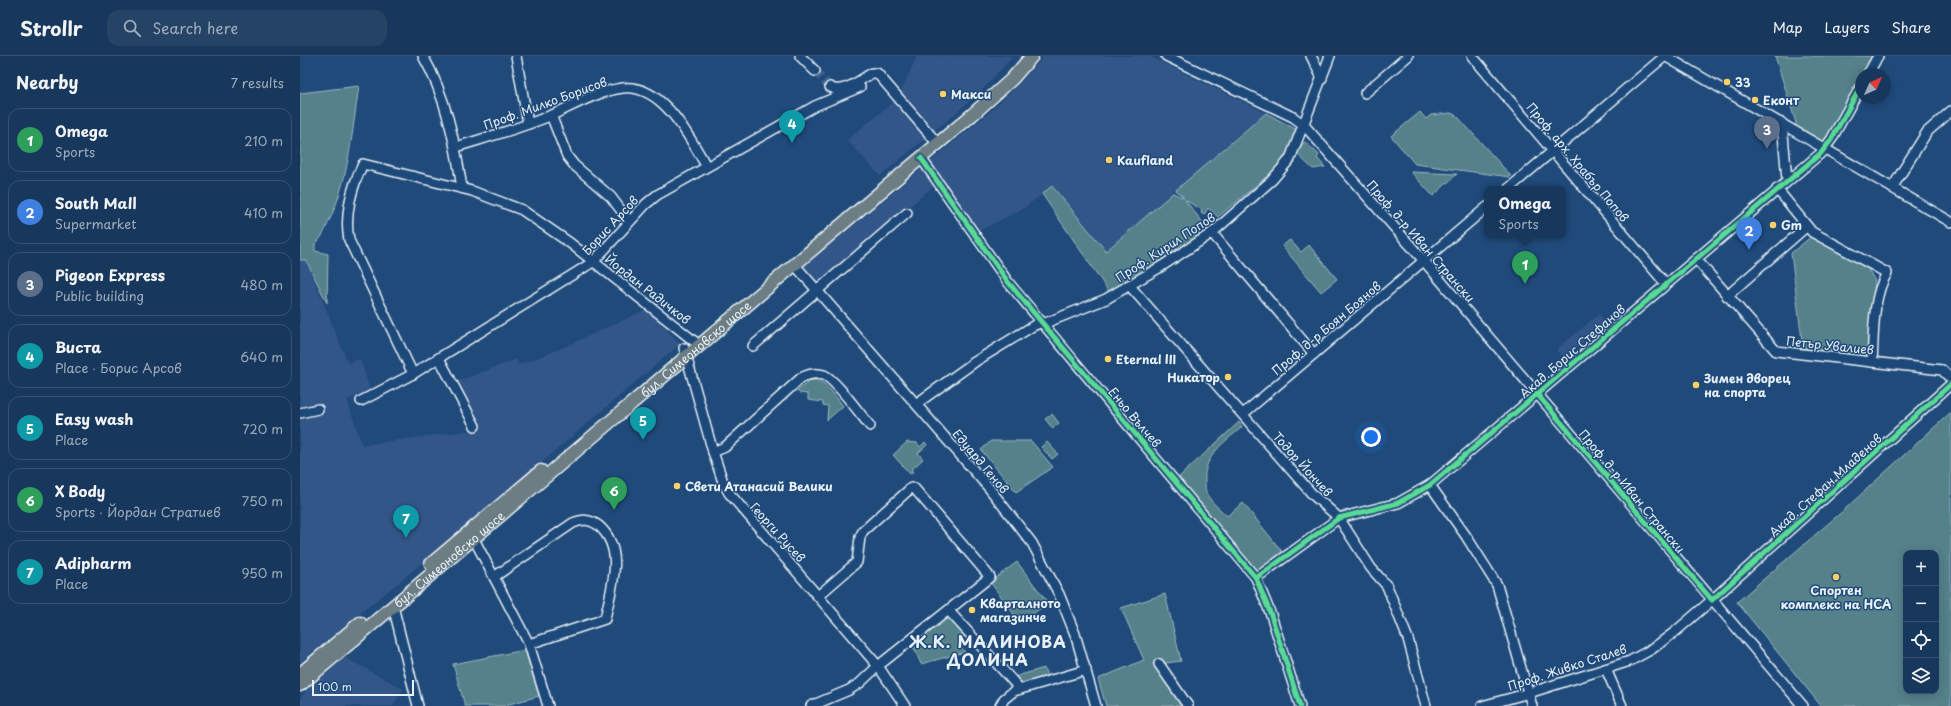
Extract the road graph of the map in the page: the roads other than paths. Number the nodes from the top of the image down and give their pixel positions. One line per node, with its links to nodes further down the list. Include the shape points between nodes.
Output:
1 (423, 56): 26 (street, via 444,104)
2 (516, 56): 23 (street)
3 (800, 56): 14 (street)
4 (1022, 56): 25 (main road, бул. Симеоновско шосе)
5 (1032, 56): 25 (main road, бул. Симеоновско шосе, via 1002,89)
6 (1166, 56): 24 (street, Проф. д-р Иван Странски, via 1293,117)
7 (1311, 56): 15 (street)
8 (1330, 56): 15 (street, Проф. Кирил Попов)
9 (1408, 56): 18 (street)
10 (1472, 56): 28 (street, Проф. арх. Храбър Попов)
11 (1665, 56): 22 (street); 28 (street)
12 (1878, 56): 13 (street)
13 (1871, 68)
14 (815, 71)
15 (1322, 78): 24 (street, Проф. Кирил Попов)
16 (830, 87): 25 (street, via 837,90 877,73)
17 (860, 87): 38 (street, Борис Арсов, via 815,106 670,187 646,204)
18 (1365, 93)
19 (1855, 96): 27 (street, Акад. Борис Стефанов)
20 (1951, 111): 34 (street, via 1927,132)
21 (551, 115): 23 (street, Проф. Милко Борисов); 30 (street, Проф. Милко Борисов, via 589,98 631,88 647,93 663,103 684,128); 38 (street, via 567,156 611,197)
22 (1782, 123): 27 (street); 31 (street)
23 (528, 124): 26 (street, Проф. Милко Борисов)
24 (1304, 125): 41 (street, Проф. Кирил Попов, via 1290,159 1272,180); 43 (street, Проф. д-р Иван Странски)
25 (935, 142): 29 (main road, бул. Симеоновско шосе); 52 (main road, бул. Симеоновско шосе)
26 (456, 147): 33 (street)
27 (1824, 148): 31 (street, Акад. Борис Стефанов); 34 (street)
28 (1554, 152): 32 (street); 46 (street, Проф. арх. Храбър Попов)
29 (922, 158): 45 (main road, бул. Симеоновско шосе); 50 (street, Еньо Вълчев, via 1008,282)
30 (704, 162)
31 (1788, 180): 35 (street, Акад. Борис Стефанов)
32 (1512, 186)
33 (462, 188): 44 (street, Йордан Радичков, via 522,210); 56 (street, Йордан Радичков, via 363,164 349,210 349,240)
34 (1892, 188): 39 (street)
35 (1777, 189): 40 (street); 42 (street, Акад. Борис Стефанов)
36 (1484, 210): 43 (street, Проф. д-р Боян Боянов)
37 (907, 213): 48 (street)
38 (629, 222): 44 (street, Борис Арсов)
39 (1951, 222)
40 (1806, 227): 49 (street); 55 (street, via 1887,273 1882,281 1876,310)
41 (1212, 233): 47 (street, Проф. Кирил Попов); 53 (street)
42 (1696, 259): 46 (street, Акад. Борис Стефанов); 49 (street, Петър Увалиев)
43 (1424, 261): 53 (street, Проф. д-р Боян Боянов); 59 (street, Проф. д-р Иван Странски)
44 (593, 262): 52 (street, Йордан Радичков); 54 (street, Борис Арсов)
45 (794, 264): 48 (street, Едуард Генов); 52 (main road, бул. Симеоновско шосе)
46 (1666, 284): 59 (street, Акад. Борис Стефанов)
47 (1129, 286): 50 (street, Проф. Кирил Попов, via 1106,299); 64 (street, Тодор Йончев)
48 (817, 290): 51 (street); 61 (street, Едуард Генов)
49 (1727, 296): 55 (street, Петър Увалиев, via 1776,351)
50 (1043, 324): 61 (street, Проф. Кирил Попов, via 1032,326 976,361); 72 (street, Еньо Вълчев)
51 (753, 346)
52 (691, 347): 67 (street, Георги Русев); 70 (main road, бул. Симеоновско шосе); 82 (main road, бул. Симеоновско шосе)
53 (1314, 354): 64 (street, Проф. д-р Боян Боянов)
54 (438, 358): 56 (street, Борис Арсов); 65 (street)
55 (1872, 362): 57 (street, Петър Увалиев, via 1942,370)
56 (413, 374): 60 (street, Борис Арсов)
57 (1951, 379)
58 (1951, 384): 74 (street, Акад. Стефан Младенов)
59 (1537, 394): 68 (street, Акад. Борис Стефанов); 74 (street, Проф. д-р Иван Странски)
60 (361, 401)
61 (916, 404): 81 (street, Едуард Генов, via 989,488 1032,544 1059,594 1076,634)
62 (318, 410): 63 (street)
63 (300, 413)
64 (1243, 414): 69 (street, Тодор Йончев, via 1313,496)
65 (475, 426)
66 (870, 426): 67 (street, via 829,379 816,373 808,374 725,447)
67 (713, 452): 73 (street, Георги Русев, via 723,482 738,506)
68 (1430, 485): 69 (street, Акад. Борис Стефанов, via 1398,503); 85 (street, via 1497,585)
69 (1338, 518): 72 (street, Акад. Борис Стефанов); 94 (street, Тодор Йончев, via 1386,586 1408,639)
70 (474, 539): 71 (street); 75 (main road, бул. Симеоновско шосе)
71 (494, 577): 77 (street); 77 (street, via 582,519 597,525 613,544 614,570 605,619)
72 (1256, 578): 93 (street, Еньо Вълчев, via 1271,615)
73 (818, 596): 76 (street, via 857,562 863,531 914,488 990,577); 79 (street, Георги Русев)
74 (1712, 600): 80 (street, Проф. Живко Сталев, via 1652,649 1630,661); 98 (street, Проф. д-р Иван Странски)
75 (393, 606): 83 (main road, бул. Симеоновско шосе); 86 (street)
76 (949, 611): 79 (street); 84 (street)
77 (529, 644): 87 (street)
78 (1159, 664): 92 (street)
79 (878, 666): 88 (street, via 849,690); 89 (street, Георги Русев)
80 (1606, 669): 85 (street, Проф. Живко Сталев); 97 (street)
81 (1086, 670): 84 (street); 91 (street, Едуард Генов)
82 (300, 674)
83 (300, 685)
84 (1020, 689): 90 (street, via 1010,694)
85 (1529, 694): 95 (street, Проф. Живко Сталев); 96 (street)
86 (418, 706)
87 (548, 706)
88 (811, 706)
89 (905, 706)
90 (1000, 706)
91 (1096, 706)
92 (1188, 706)
93 (1300, 706)
94 (1426, 706)
95 (1482, 706)
96 (1532, 706)
97 (1622, 706)
98 (1804, 706)

